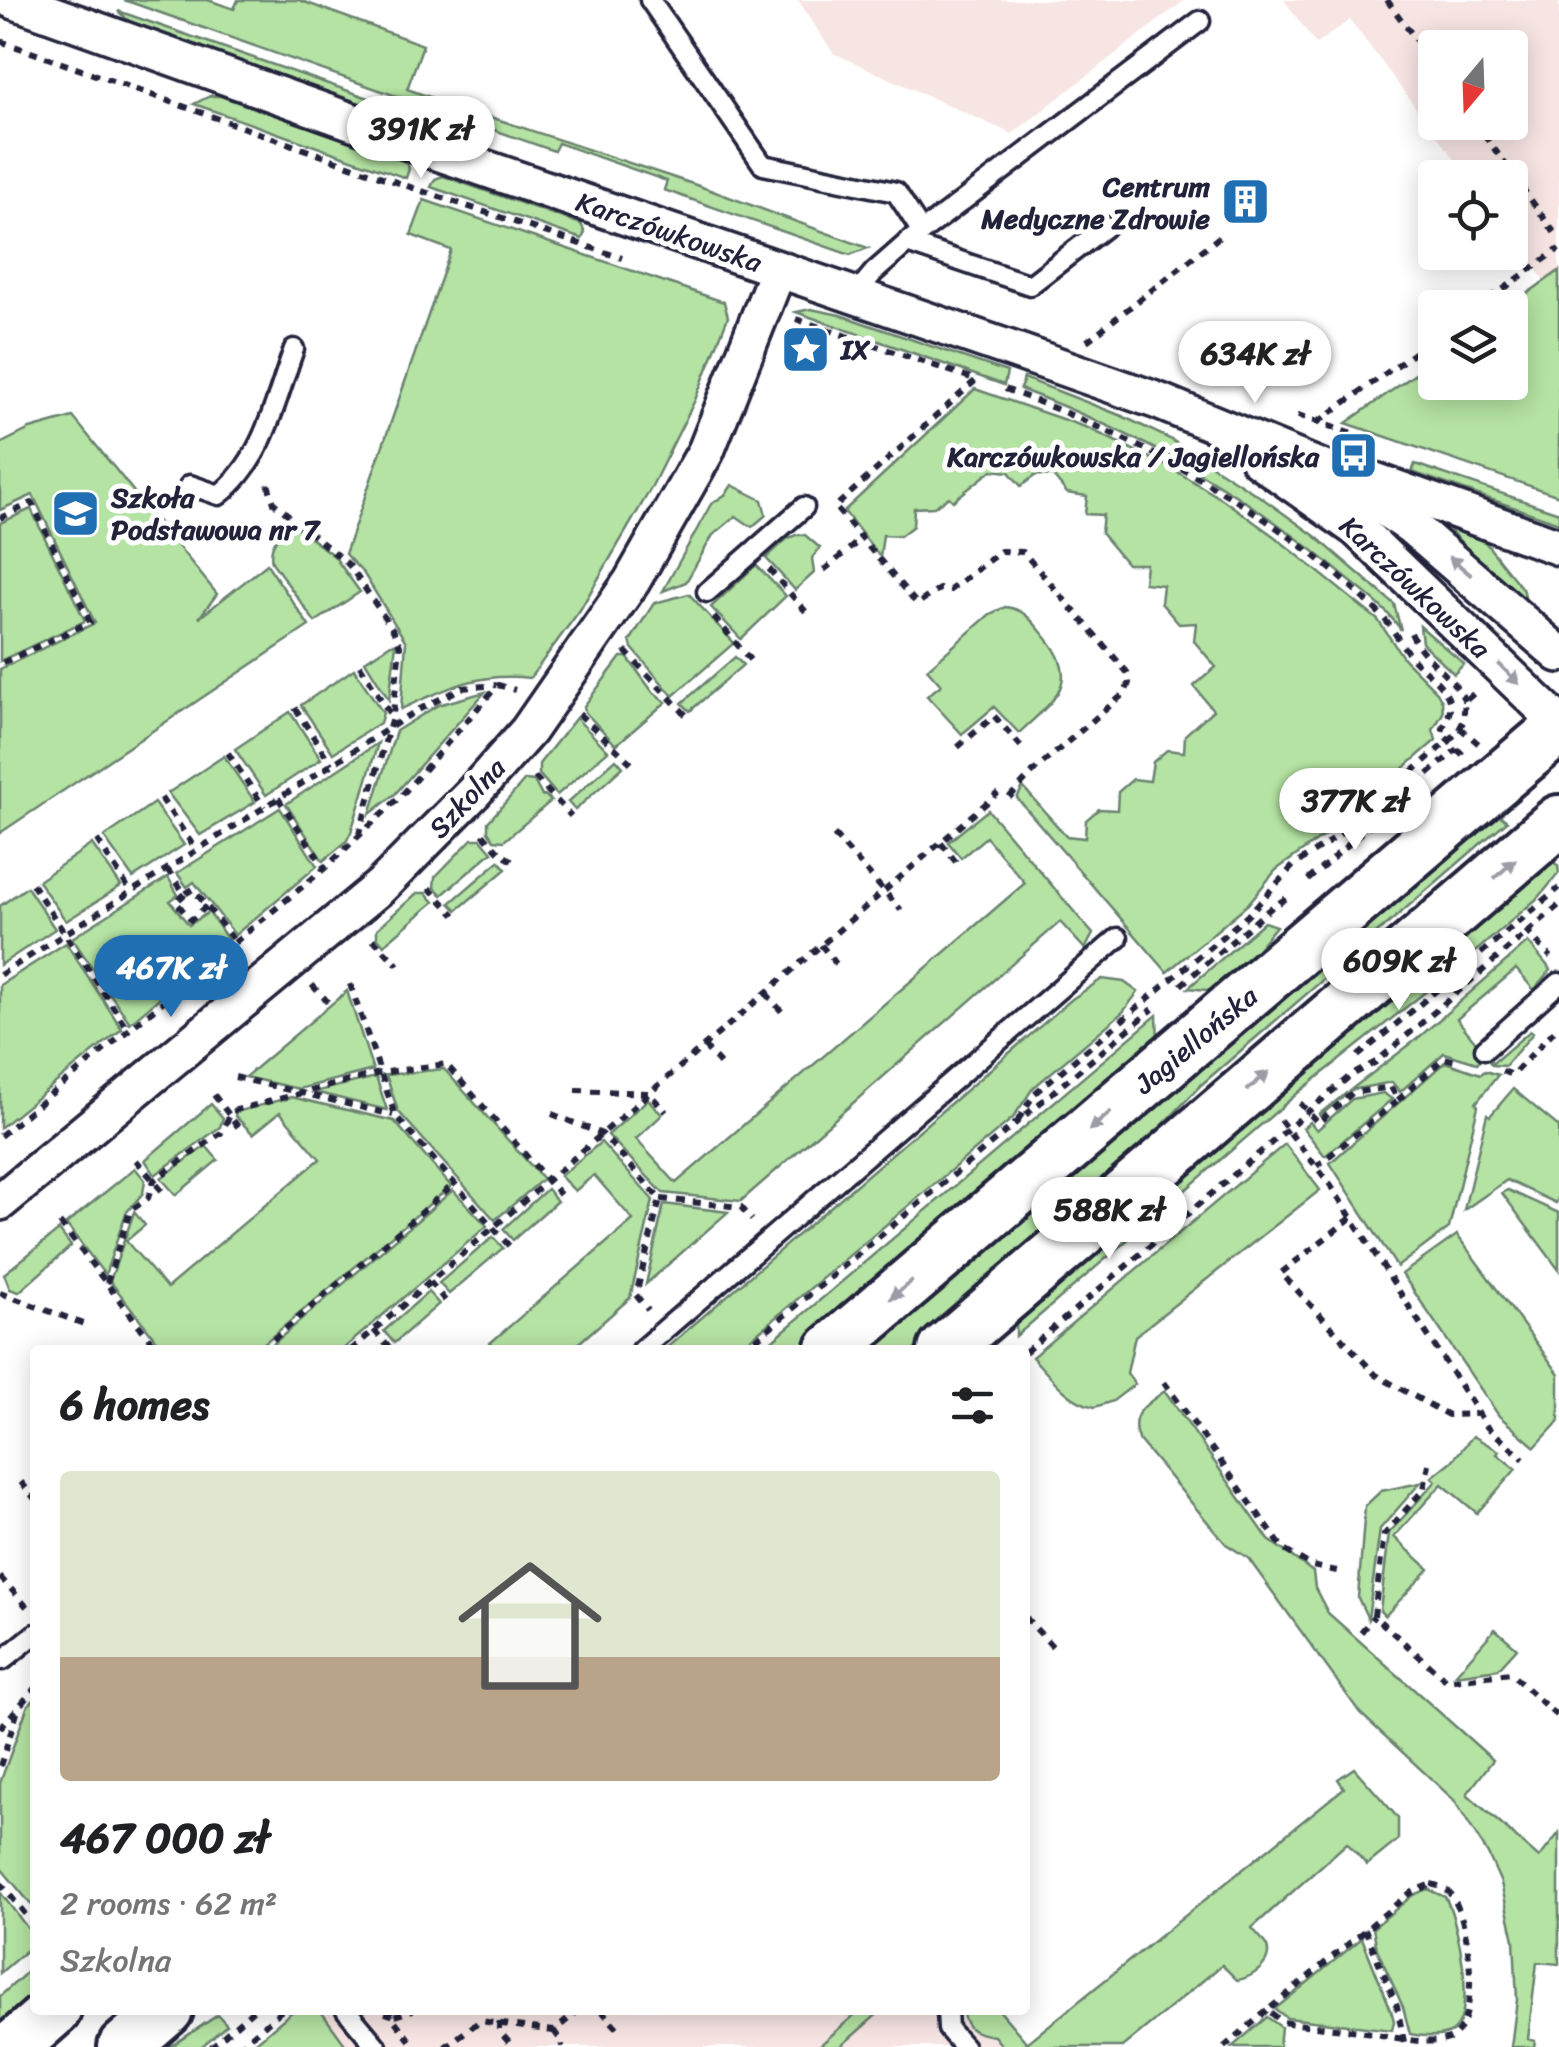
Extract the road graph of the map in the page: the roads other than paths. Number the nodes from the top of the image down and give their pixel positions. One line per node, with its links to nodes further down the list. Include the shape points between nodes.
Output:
1 (12, 0): 3 (street, Karczówkowska)
2 (650, 0): 6 (lane, via 764,165 896,192)
3 (78, 11): 7 (street, Karczówkowska)
4 (1200, 21): 6 (lane)
5 (1104, 226): 6 (lane, via 1030,284)
6 (914, 238): 8 (lane)
7 (778, 270): 8 (street, Karczówkowska); 22 (street, Szkolna, via 706,451 632,581 528,731 381,886)
8 (854, 297): 10 (street, Karczówkowska)
9 (294, 349): 12 (lane, via 260,446 240,479 219,495)
10 (1158, 402): 11 (street, Karczówkowska); 17 (street, Karczówkowska, one-way to 17, via 1280,472 1357,529)
11 (1326, 470): 14 (street, via 1350,472); 16 (street, Karczówkowska, one-way to 11, via 1410,525)
12 (190, 485)
13 (804, 507): 15 (lane)
14 (1559, 548)
15 (707, 592)
16 (1559, 654)
17 (1559, 726): 24 (street, Jagiellońska, one-way to 24)
18 (1559, 821): 25 (street, one-way to 18)
19 (1118, 938): 23 (lane)
20 (1559, 983): 21 (lane)
21 (1485, 1049)
22 (0, 1202)
23 (648, 1345)
24 (837, 1345)
25 (950, 1345)
26 (30, 1638): 27 (lane)
27 (2, 1660)
28 (50, 2015): 32 (street)
29 (161, 2015): 33 (street)
30 (350, 2015): 34 (lane)
31 (947, 2015): 35 (lane, via 948,2028)
32 (13, 2047)
33 (124, 2047)
34 (377, 2047)
35 (964, 2047)

